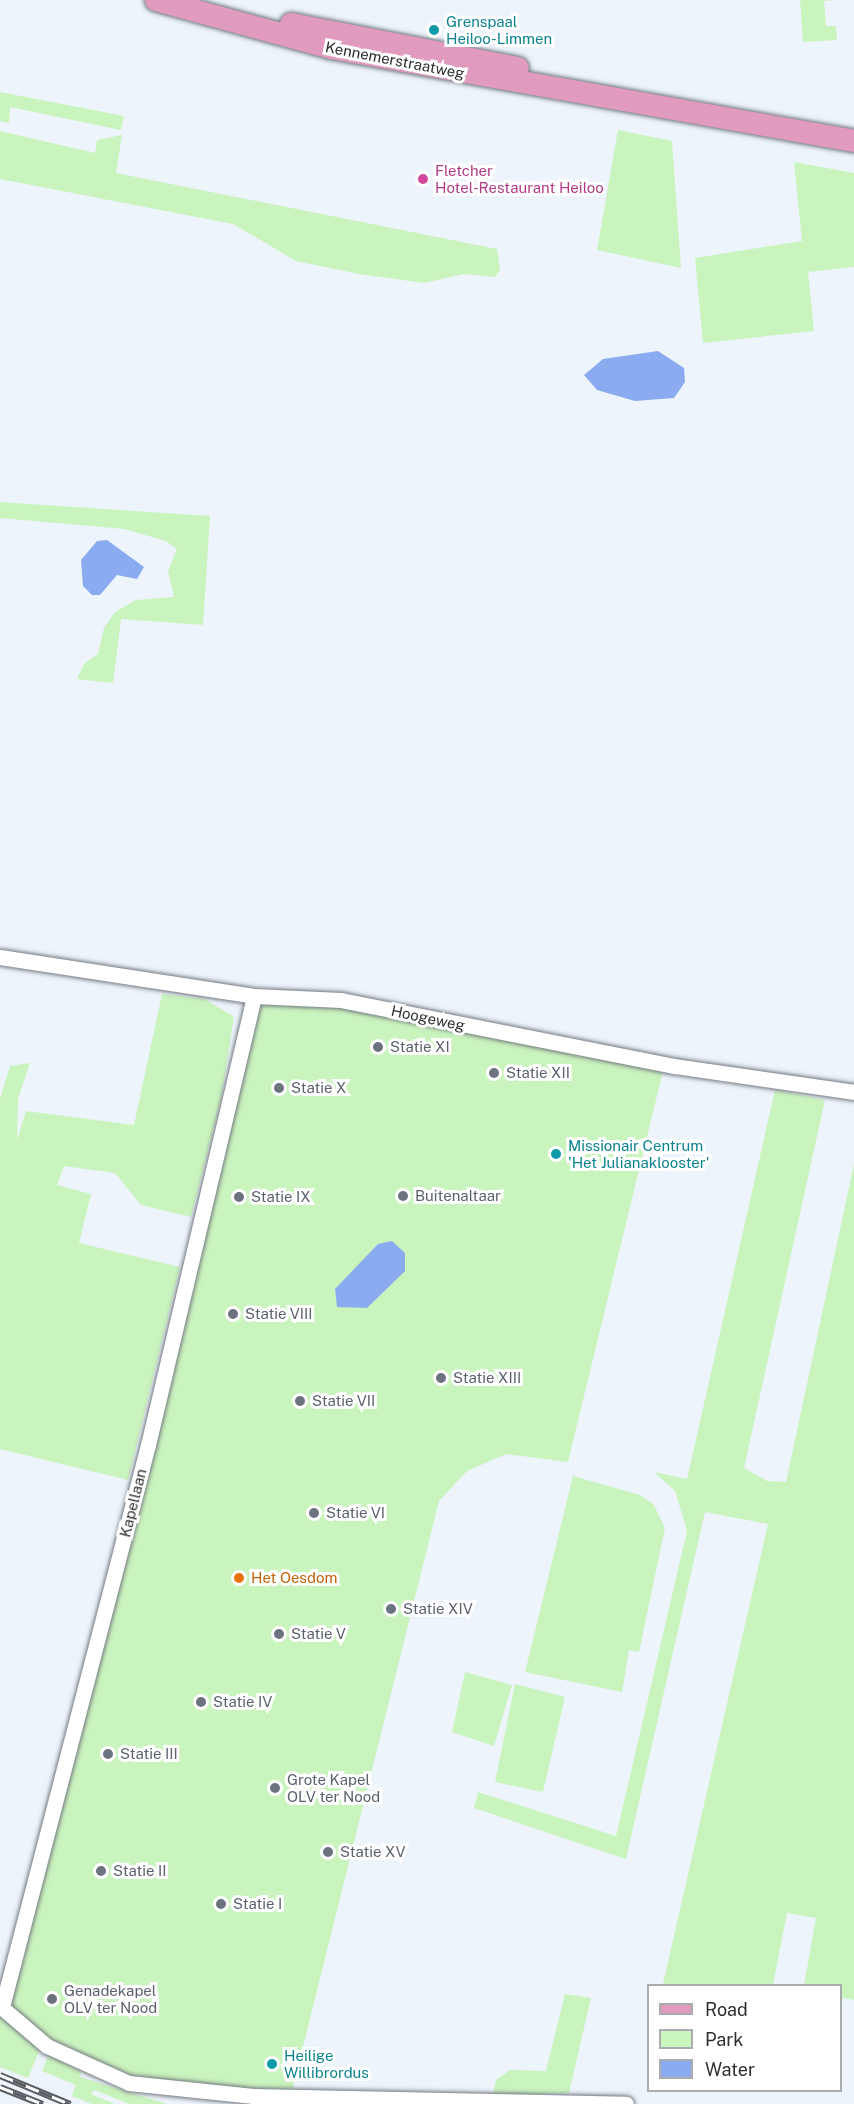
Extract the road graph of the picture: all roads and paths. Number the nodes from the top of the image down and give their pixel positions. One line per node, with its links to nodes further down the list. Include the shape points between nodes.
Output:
1 (158, 0): 2 (main road, Kennemerstraatweg, via 331,48 593,98 637,100)
2 (854, 141)
3 (0, 957): 4 (street, Hoogeweg)
4 (254, 996): 5 (street, Hoogeweg, via 341,1000 674,1066); 6 (street, Kapellaan, via 148,1445)
5 (854, 1092)
6 (1, 2006): 7 (street, via 46,2046 129,2082 253,2096)
7 (626, 2104)

